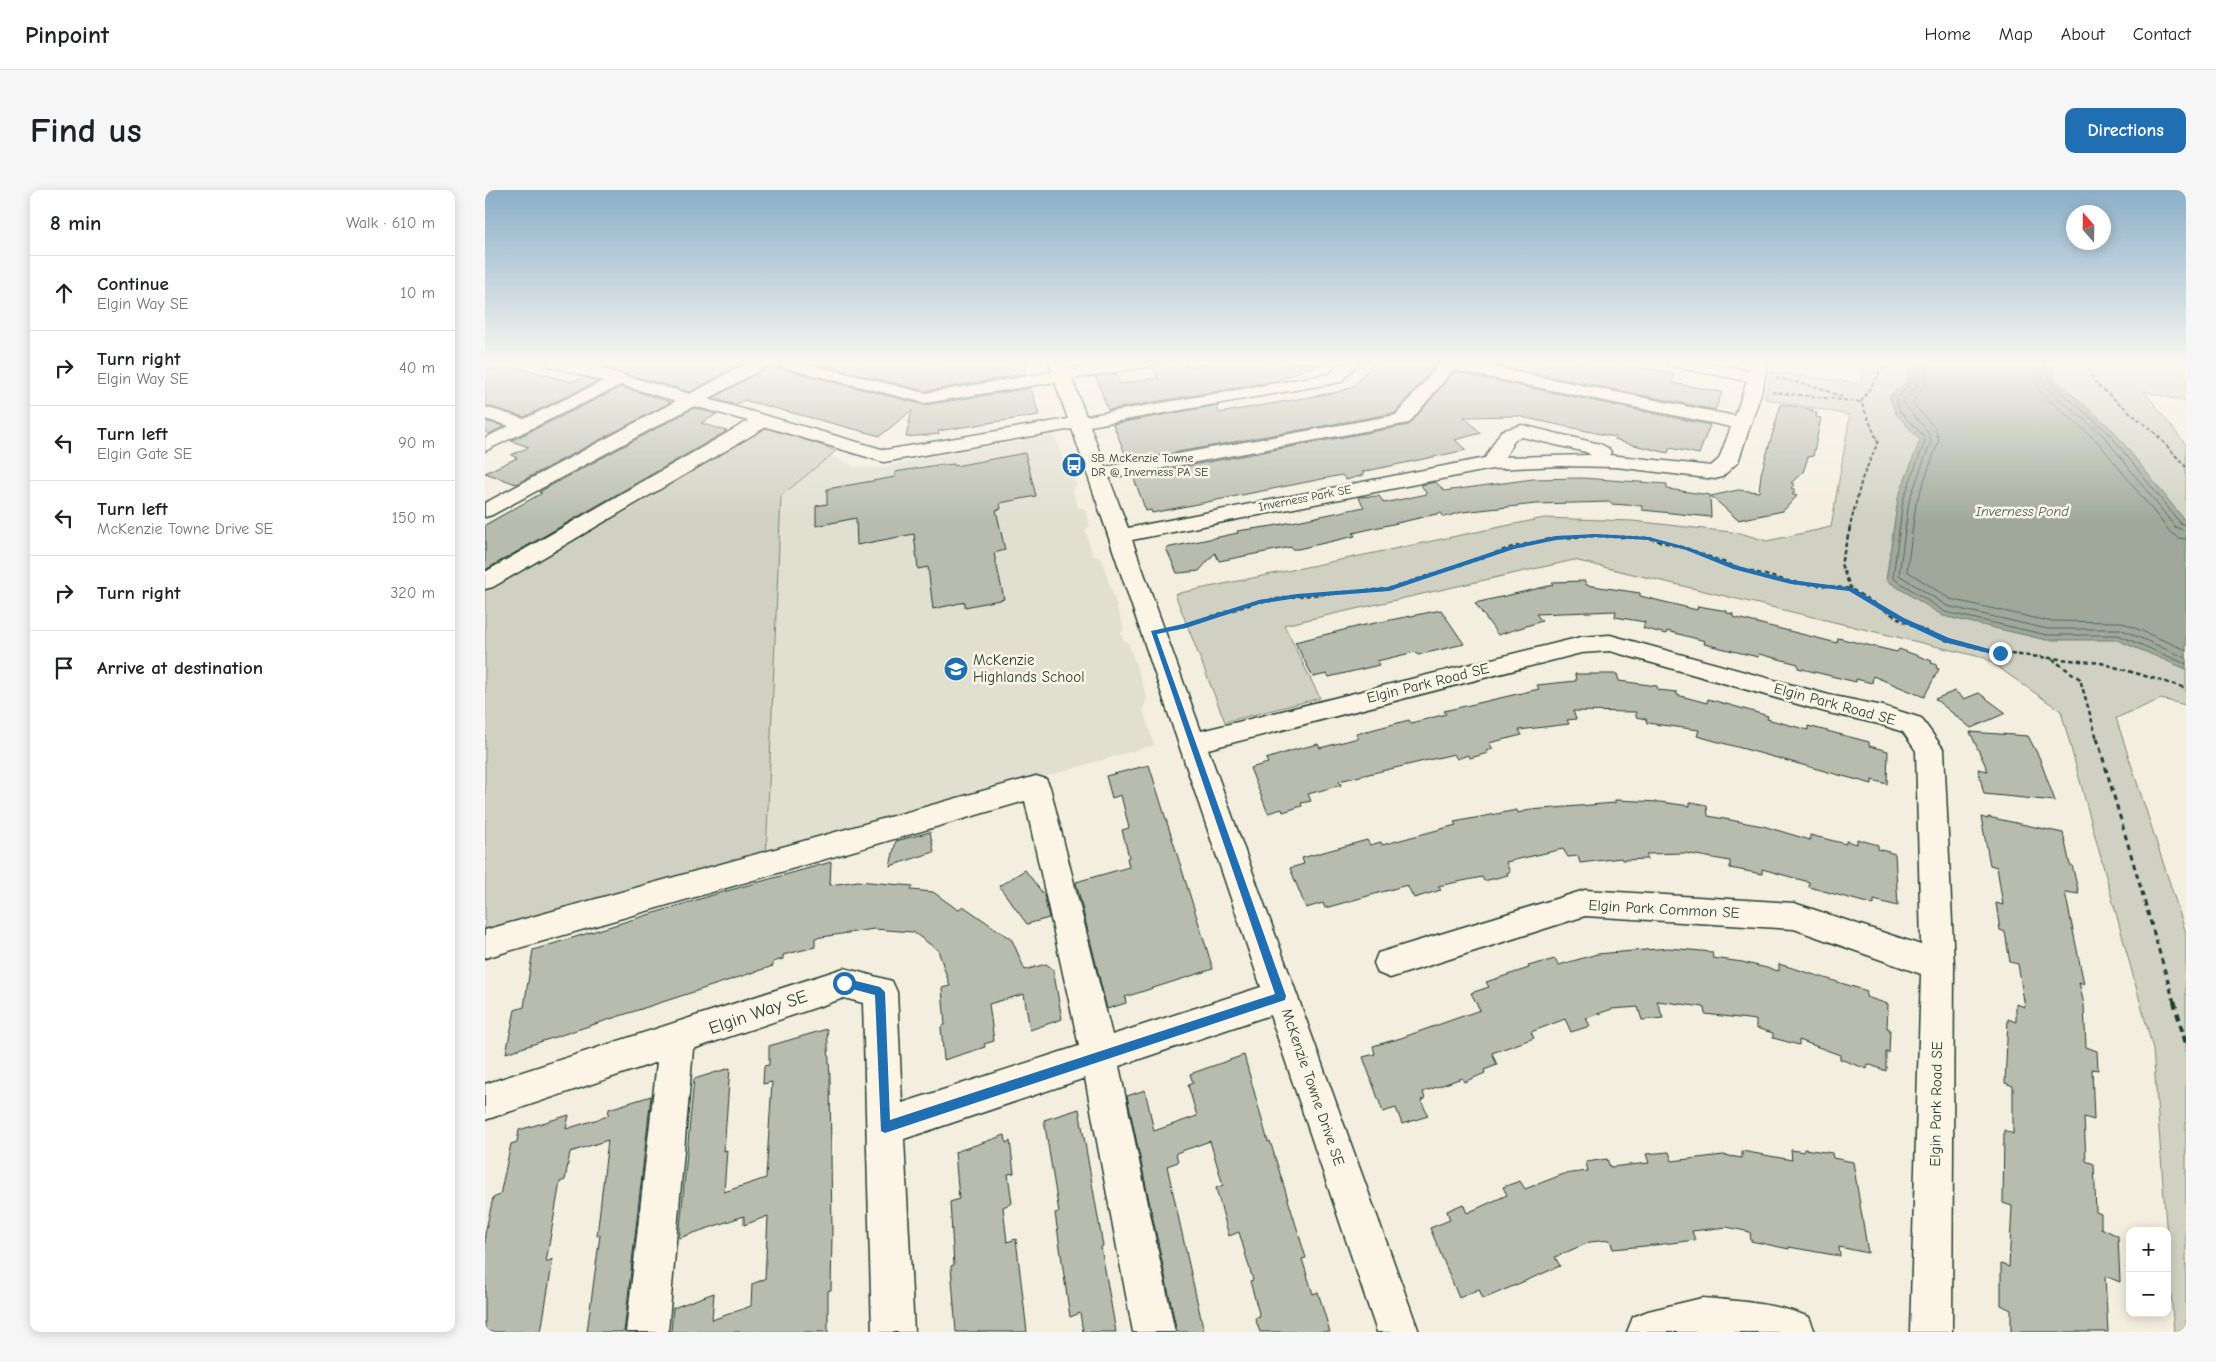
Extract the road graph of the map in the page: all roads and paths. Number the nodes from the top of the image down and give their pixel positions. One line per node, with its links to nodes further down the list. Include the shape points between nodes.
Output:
1 (495, 415): 15 (street)
2 (544, 415): 15 (street)
3 (663, 415): 21 (street)
4 (747, 415): 12 (street)
5 (1076, 415): 13 (street, McKenzie Towne Drive SE)
6 (1123, 415): 13 (street)
7 (1405, 415): 20 (street, via 1402,419)
8 (1703, 415): 14 (street)
9 (1743, 415): 14 (street, Inverness Park SE)
10 (1867, 415): 24 (path, via 1878,442 1862,479 1841,564)
11 (2134, 415): 19 (path)
12 (764, 420): 13 (street, via 884,456); 23 (street)
13 (1079, 423): 20 (street, McKenzie Towne Drive SE)
14 (1740, 423): 17 (street, Inverness Park SE, via 1728,462 1715,473)
15 (524, 425): 16 (street)
16 (485, 445)
17 (1615, 461): 18 (street, Inverness Park SE); 18 (street, Inverness Park SE, via 1593,448 1522,431 1508,435)
18 (1492, 462): 22 (street, Inverness Park SE)
19 (2186, 467)
20 (1098, 474): 22 (street, McKenzie Towne Drive SE)
21 (490, 504)
22 (1119, 536): 25 (street, McKenzie Towne Drive SE)
23 (485, 582)
24 (1851, 589): 25 (path, via 1791,582 1649,538 1556,538 1513,547 1389,589 1259,602 1184,626); 26 (path, via 1901,620 1946,640 2000,653)
25 (1153, 632): 28 (street, McKenzie Towne Drive SE)
26 (2052, 658): 27 (path, via 2101,663); 34 (path, via 2080,680)
27 (2186, 688)
28 (1193, 743): 31 (street, Elgin Park Road SE, via 1581,644 1610,643 1829,704 1883,715 1911,725 1930,750); 32 (street, McKenzie Towne Drive SE)
29 (485, 944): 35 (street, via 1036,787)
30 (1390, 963): 31 (street, Elgin Park Common SE, via 1585,903 1794,916)
31 (1938, 966): 44 (street, Elgin Park Road SE)
32 (1281, 996): 35 (street); 41 (street, McKenzie Towne Drive SE)
33 (677, 1039): 36 (street, Elgin Way SE); 37 (street, Elgin Way SE, via 844,983 880,992); 38 (street)
34 (2186, 1043)
35 (1099, 1056): 37 (street); 40 (street)
36 (485, 1102)
37 (885, 1127): 39 (street, Elgin Way SE)
38 (647, 1332)
39 (893, 1332)
40 (1154, 1332)
41 (1398, 1332)
42 (1648, 1332): 43 (street, via 1702,1319 1763,1324)
43 (1794, 1332)
44 (1931, 1332)

